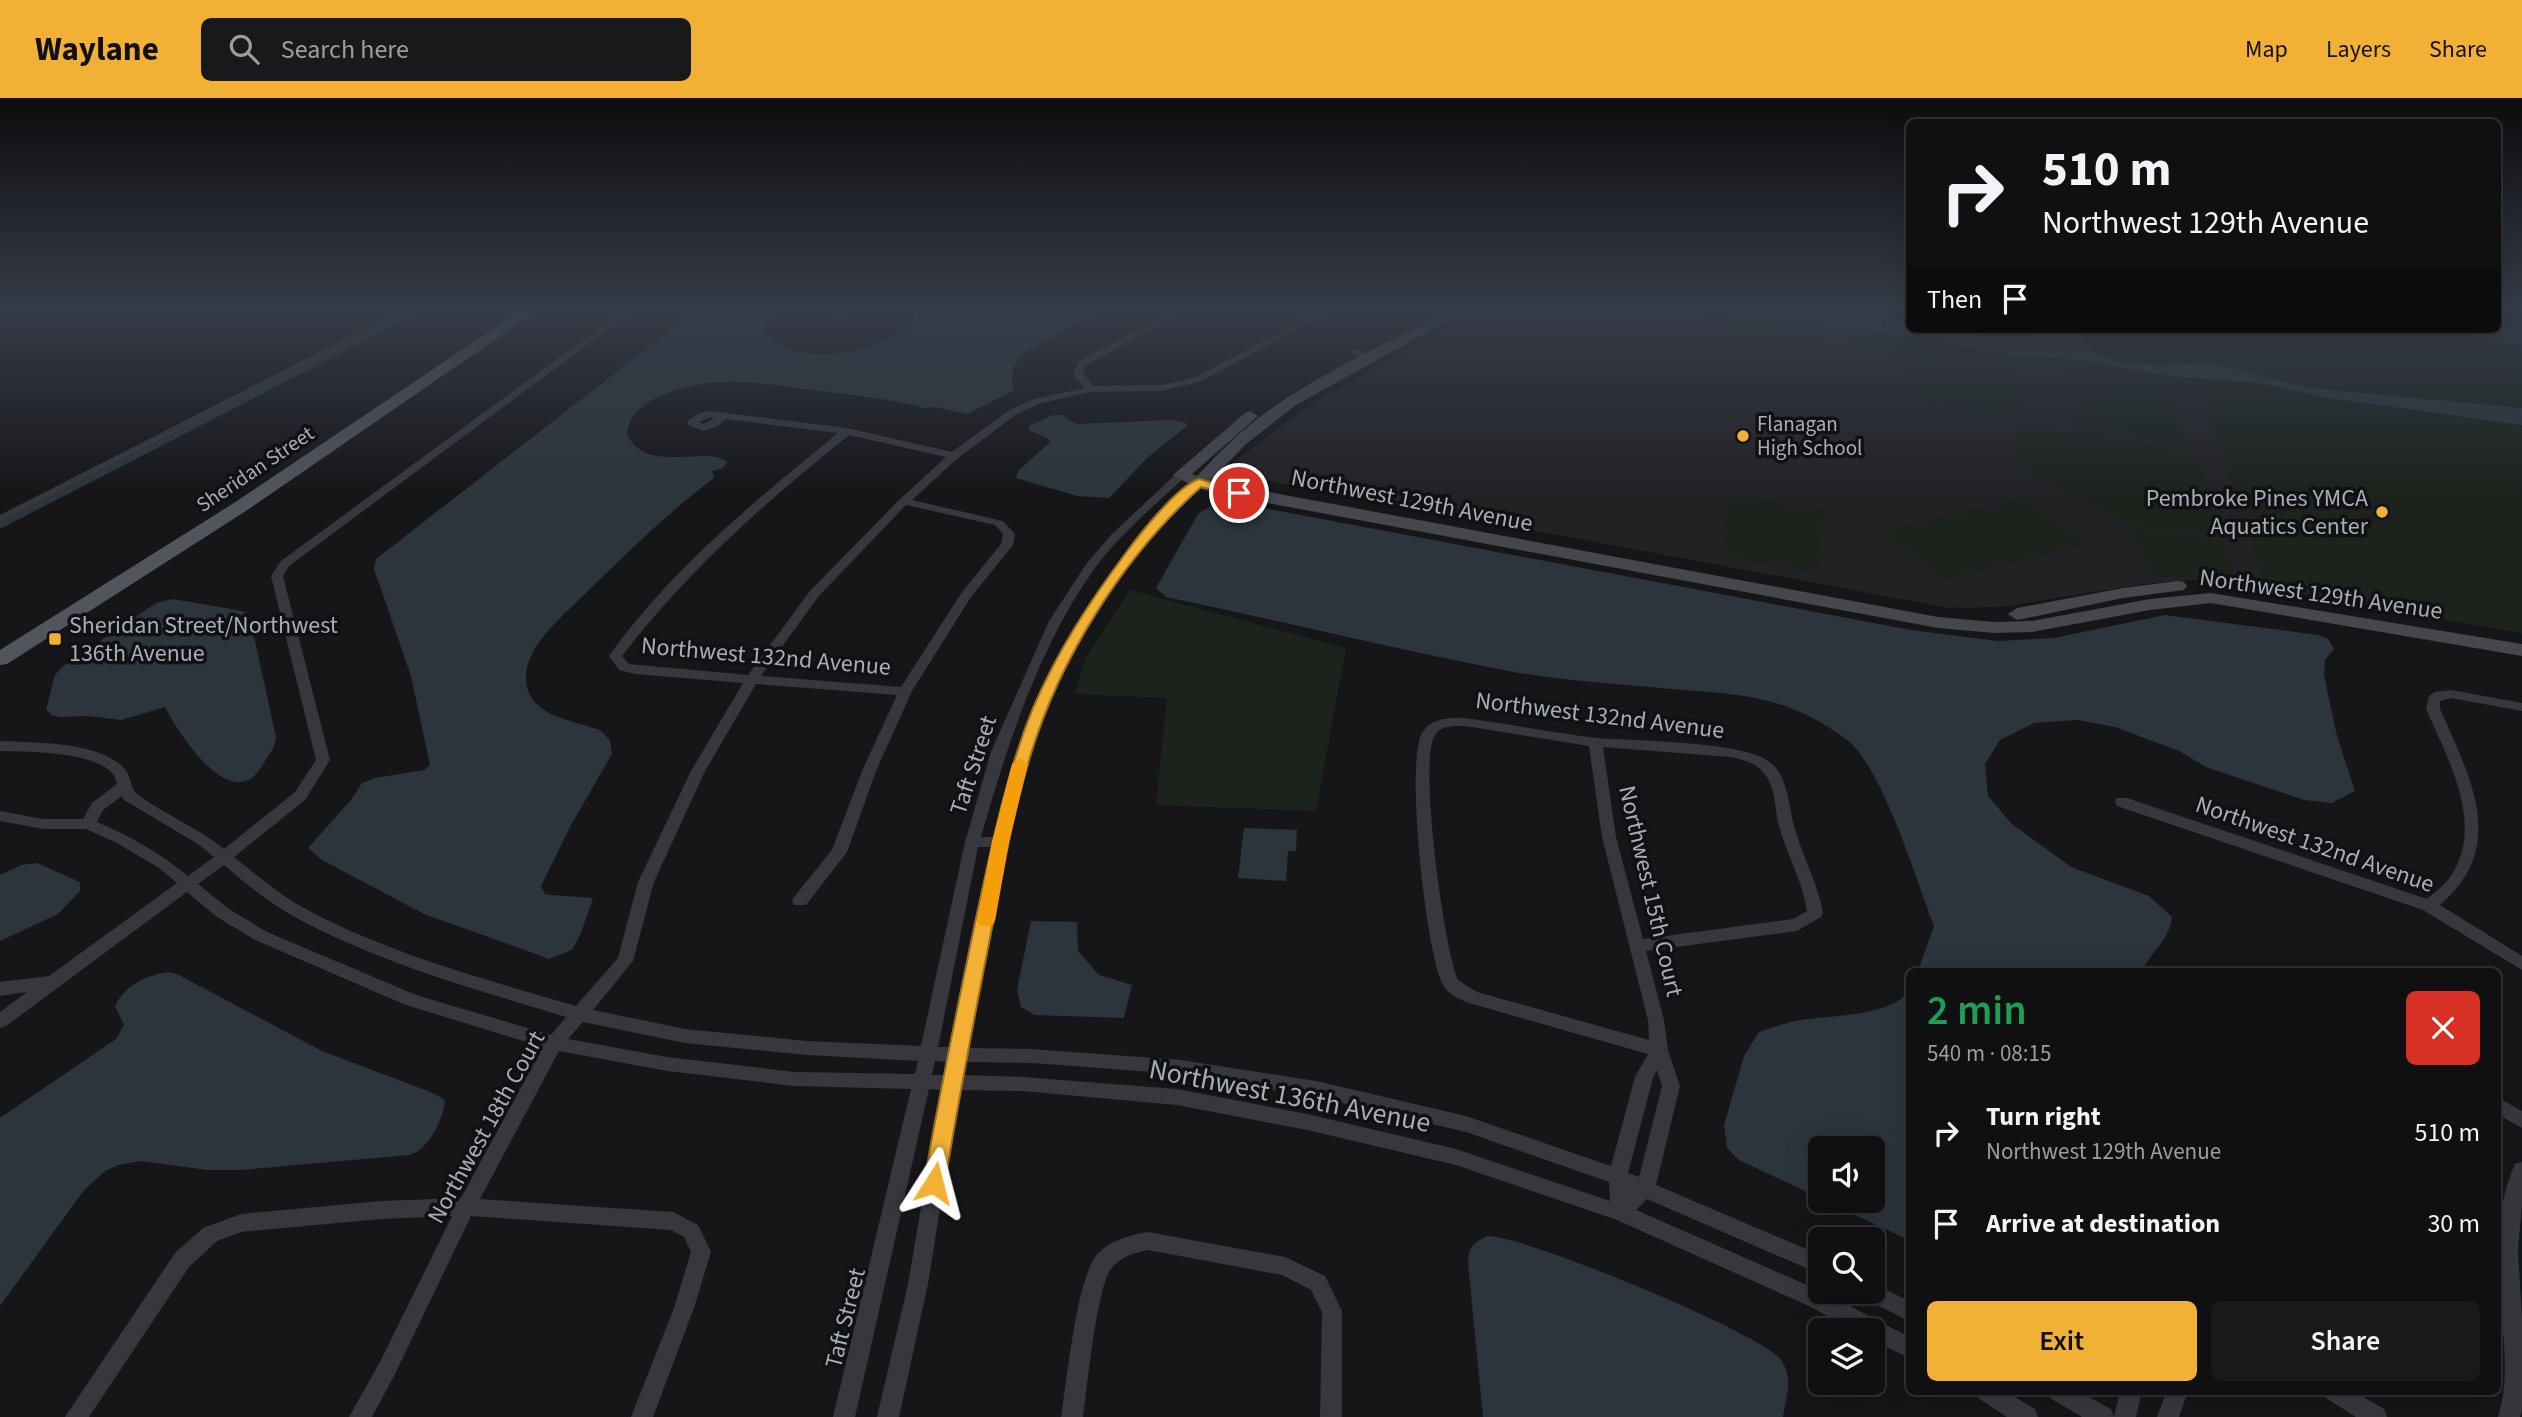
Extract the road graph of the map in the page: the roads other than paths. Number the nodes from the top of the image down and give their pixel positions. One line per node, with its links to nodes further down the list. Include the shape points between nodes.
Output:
1 (289, 372): 16 (street)
2 (422, 372): 21 (main road, Sheridan Street, via 232,498)
3 (440, 372): 23 (main road, Sheridan Street, via 221,520)
4 (546, 372): 37 (street, via 285,564 278,576 323,760 300,796)
5 (1078, 372): 9 (street)
6 (1212, 372): 9 (street, Northwest 18th Court, via 1161,388)
7 (1328, 372): 13 (street, Taft Street, via 1268,402)
8 (1337, 372): 14 (street, Taft Street, via 1241,440)
9 (1091, 388): 12 (street, Northwest 18th Court, via 1013,412)
10 (723, 416): 11 (street)
11 (847, 431): 12 (street); 24 (street, Northwest 132nd Avenue, via 696,562 615,656 624,667)
12 (954, 456): 15 (street, Northwest 18th Court)
13 (1181, 475): 14 (street, Northwest 129th Avenue); 17 (street, Taft Street)
14 (1203, 479): 18 (street, Taft Street, via 1168,510); 19 (street, Northwest 129th Avenue, via 1214,488)
15 (904, 501): 24 (street, Northwest 18th Court, via 814,594); 25 (street, via 999,523 1009,534 1007,545 966,595)
16 (0, 519)
17 (1091, 566): 18 (street); 26 (street, Taft Street, via 1055,621)
18 (1119, 571): 27 (street, Taft Street, via 1084,621)
19 (1696, 572): 20 (street, Northwest 129th Avenue, via 1961,614 2033,613 2161,586 2199,586); 22 (street, Northwest 129th Avenue, via 1901,617 1965,626 2049,625 2176,598 2211,598)
20 (2522, 639)
21 (0, 643)
22 (2522, 650)
23 (0, 659)
24 (752, 679): 25 (street, Northwest 132nd Avenue); 45 (street, Northwest 18th Court, via 698,771 646,882 625,961)
25 (905, 691): 39 (street, via 839,852)
26 (1018, 704): 27 (street); 35 (street, Taft Street, via 998,752)
27 (1042, 705): 36 (street, Taft Street, via 1022,756)
28 (2522, 707): 40 (street, via 2451,694 2434,699 2433,709 2468,792 2473,824 2469,857 2455,882)
29 (1595, 742): 41 (street, Northwest 15th Court, via 1609,837); 41 (street, Northwest 132nd Avenue, via 1723,752 1767,767 1813,895 1815,913 1797,925); 48 (street, Northwest 132nd Avenue, via 1448,721 1427,736 1427,849 1441,961 1450,984 1463,993)
30 (0, 746): 31 (street, Northwest 136th Avenue, via 92,755 114,766)
31 (126, 785): 34 (street, via 97,807); 37 (street, Northwest 136th Avenue, via 129,796 203,840)
32 (2122, 802): 40 (street, Northwest 132nd Avenue)
33 (0, 816): 34 (street, Northwest 136th Avenue, via 43,824)
34 (88, 824): 38 (street, Northwest 136th Avenue, via 164,864)
35 (972, 842): 36 (street); 49 (street, Taft Street)
36 (1001, 842): 50 (street, Taft Street)
37 (224, 858): 38 (street); 45 (street, Northwest 136th Avenue, via 297,911 343,934 442,973)
38 (188, 884): 43 (street); 47 (street, Northwest 136th Avenue, via 261,936 412,1000)
39 (800, 901)
40 (2430, 906): 42 (street, Northwest 132nd Avenue)
41 (1636, 946): 48 (street, Northwest 15th Court, via 1656,1020)
42 (2522, 964)
43 (57, 982): 44 (street); 46 (street)
44 (0, 989)
45 (579, 1014): 47 (street, Northwest 18th Court); 49 (street, Northwest 136th Avenue, via 685,1036)
46 (0, 1021)
47 (554, 1043): 51 (street, Northwest 136th Avenue, via 667,1064 795,1079); 58 (street, Northwest 18th Court)
48 (1659, 1050): 56 (street, via 1644,1077); 57 (street, Northwest 15th Court, via 1671,1086)
49 (928, 1054): 50 (street, Northwest 136th Avenue); 51 (street, Taft Street)
50 (958, 1055): 52 (street, Taft Street); 56 (street, Northwest 136th Avenue, via 1181,1068 1316,1090 1466,1124)
51 (922, 1081): 52 (street, Northwest 136th Avenue); 72 (street, Taft Street)
52 (951, 1082): 59 (street, Northwest 136th Avenue, via 1177,1097 1282,1117 1455,1157); 73 (street, Taft Street, via 918,1284)
53 (2501, 1107): 54 (street)
54 (2522, 1119)
55 (2522, 1170): 81 (street, via 2507,1258 2516,1372)
56 (1618, 1177): 57 (street, Northwest 136th Avenue); 59 (street)
57 (1646, 1187): 59 (street, Northwest 15th Court); 60 (street, Northwest 136th Avenue)
58 (466, 1207): 69 (street, via 241,1223 210,1234 182,1260); 70 (street, Northwest 18th Court); 71 (street, via 673,1221 691,1231 701,1252)
59 (1621, 1213): 63 (street, Northwest 136th Avenue, via 1818,1300)
60 (1808, 1260)
61 (1885, 1299): 62 (street)
62 (1906, 1309)
63 (1906, 1346)
64 (1991, 1395): 76 (street)
65 (2064, 1395): 77 (street)
66 (2131, 1395): 78 (street)
67 (2176, 1395): 79 (street)
68 (2340, 1395): 80 (street)
69 (76, 1417)
70 (360, 1417)
71 (642, 1417)
72 (844, 1417)
73 (888, 1417)
74 (1072, 1417): 75 (street, via 1100,1266 1126,1244 1148,1241 1285,1266 1318,1283 1332,1311)
75 (1331, 1417)
76 (2027, 1417)
77 (2103, 1417)
78 (2125, 1417)
79 (2168, 1417)
80 (2376, 1417)
81 (2509, 1417)

